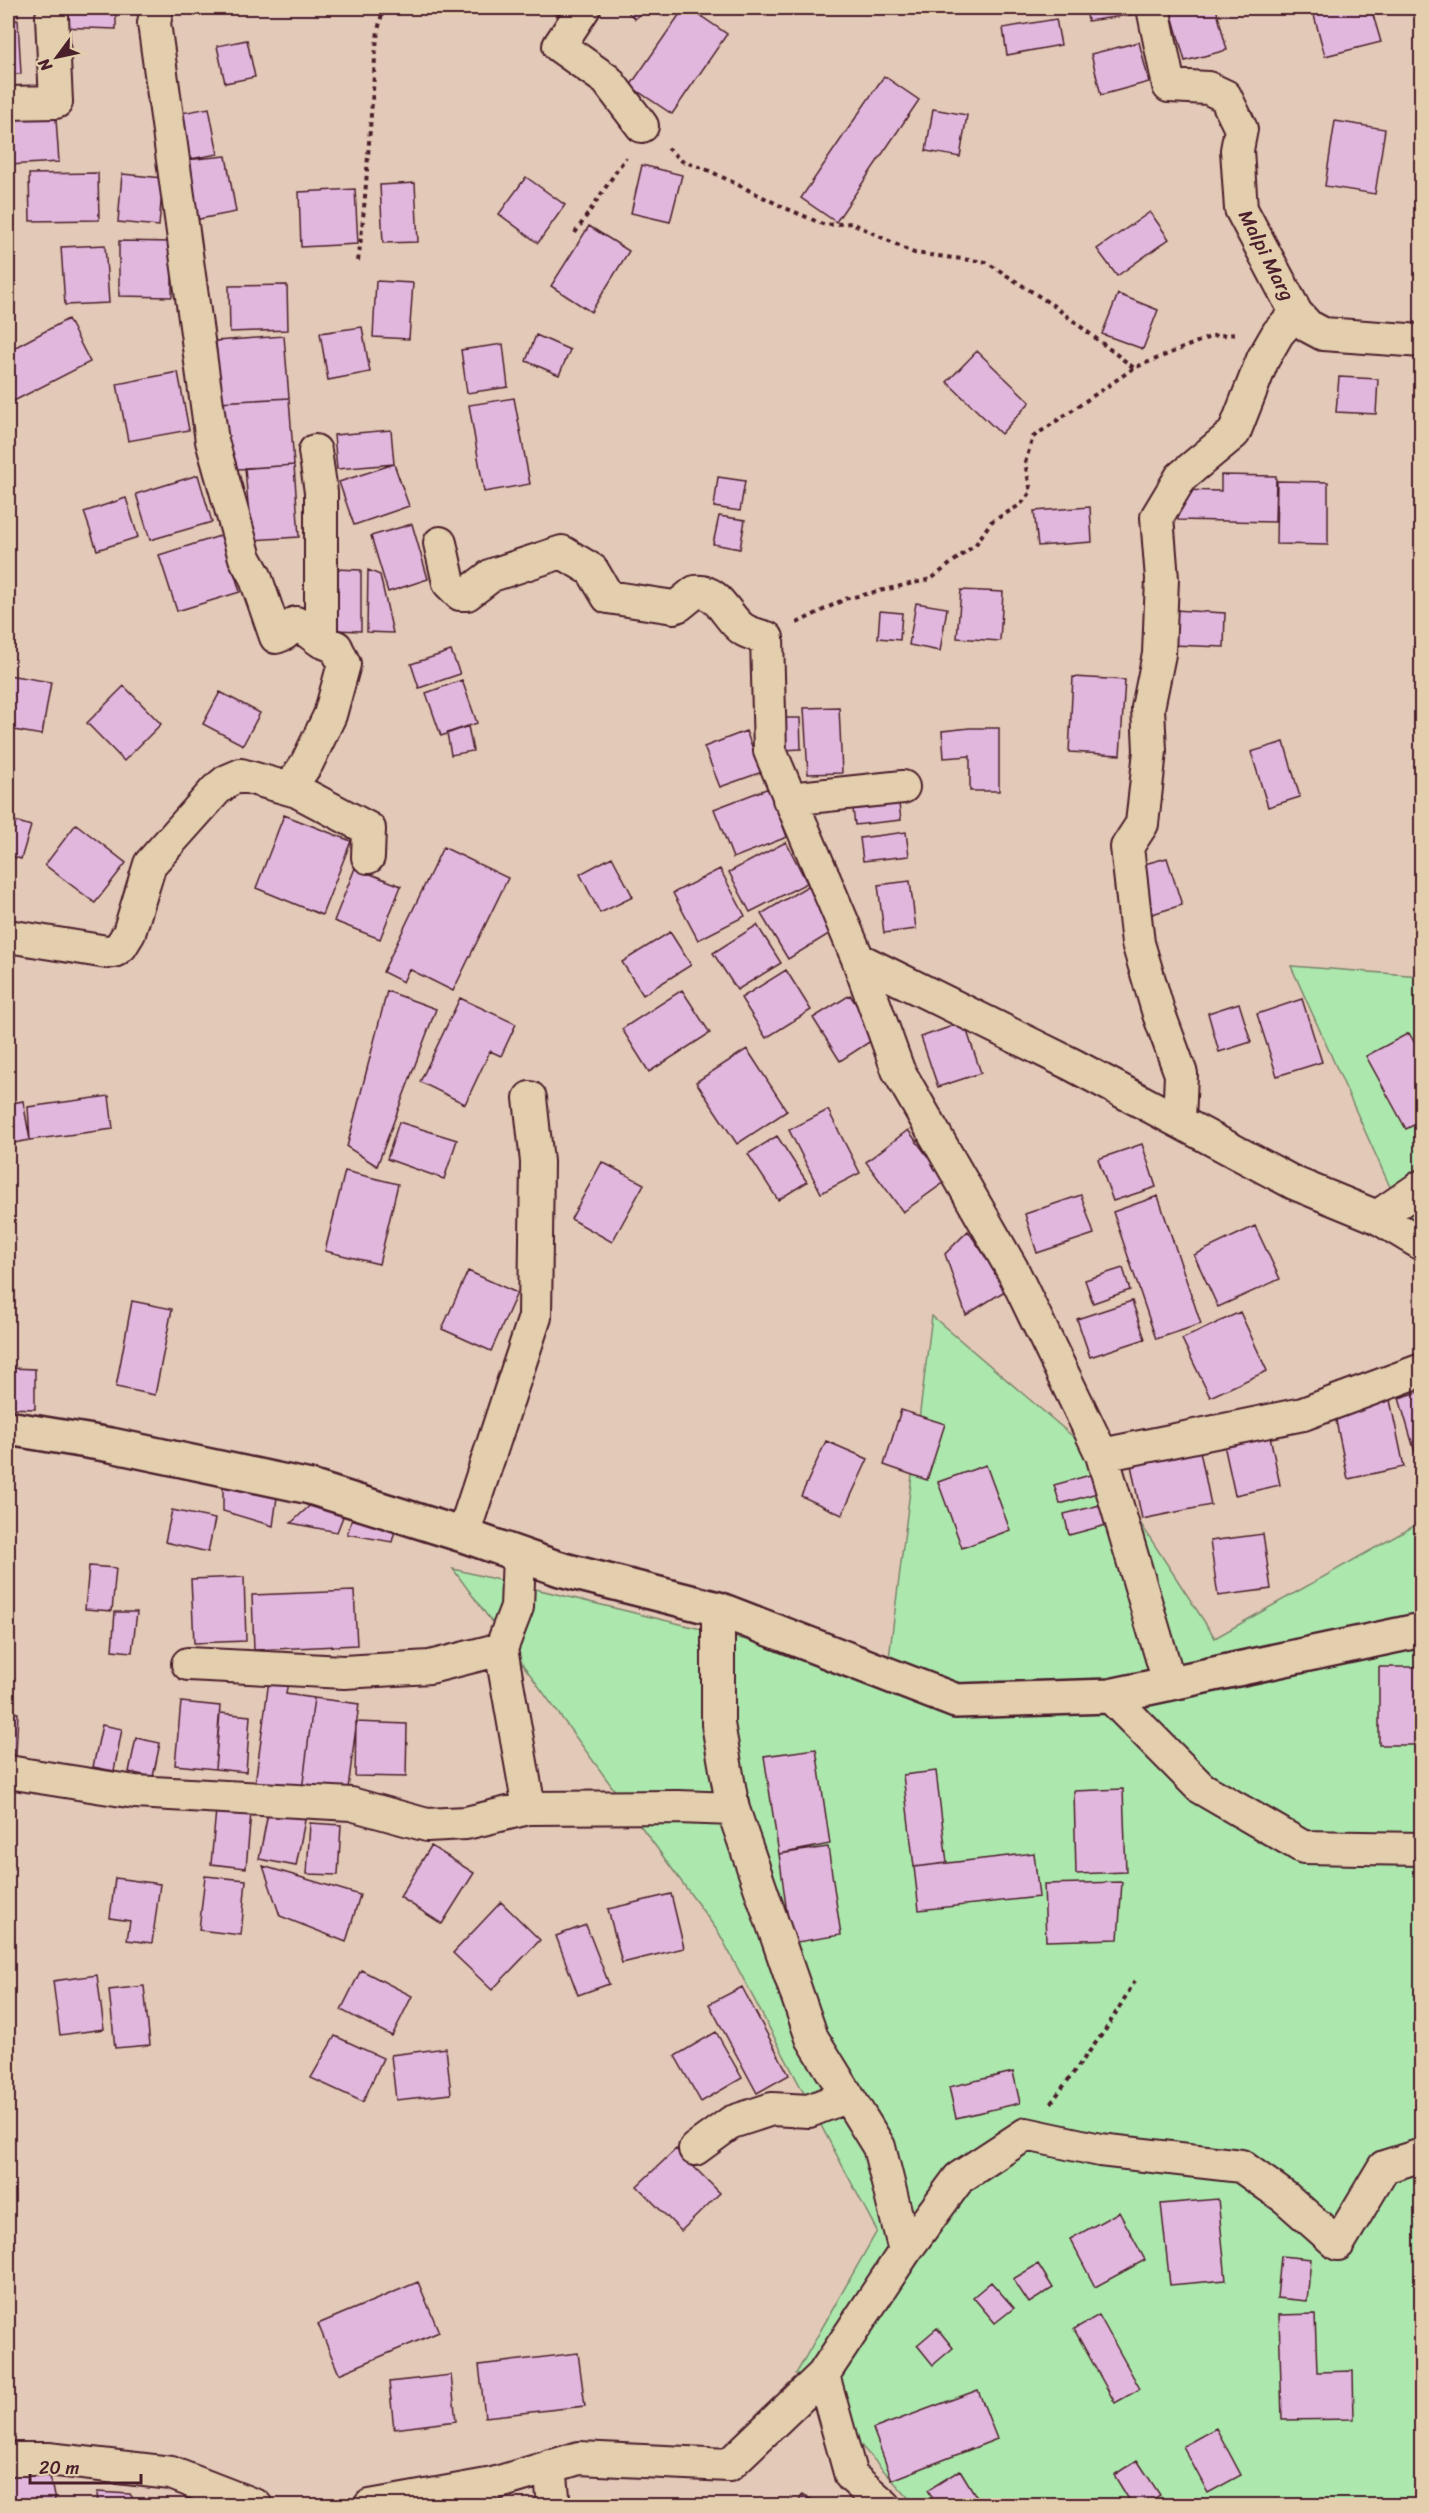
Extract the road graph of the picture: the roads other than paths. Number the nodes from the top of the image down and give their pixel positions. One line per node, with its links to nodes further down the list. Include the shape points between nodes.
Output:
1 (157, 8): 11 (street, via 154,22 212,441 245,558 255,576 273,634 284,634 296,623)
2 (584, 8): 6 (street, via 559,46 607,80)
3 (1153, 8): 7 (street, Malpi Marg, via 1169,86 1208,88 1225,96 1241,129 1237,150 1241,209)
4 (52, 16): 5 (street, via 56,102)
5 (8, 103)
6 (642, 126)
7 (1287, 323): 8 (street, Malpi Marg, via 1308,326 1323,334); 19 (street, via 1255,376 1234,433 1181,477 1157,517 1162,579 1159,654 1148,708 1150,751 1142,824 1127,848 1138,943 1181,1074)
8 (1422, 341)
9 (315, 451): 11 (street, via 321,492)
10 (440, 543): 14 (street, via 449,583 460,594 466,594 492,575 562,552 592,570 609,597 674,607 695,592 715,598 743,629 767,638 770,751)
11 (321, 641): 13 (street, via 336,647 344,664 330,715 296,779)
12 (903, 788): 14 (street)
13 (297, 791): 15 (street, via 369,829); 16 (street, via 241,775 216,790 150,864 129,933 114,951)
14 (789, 799): 17 (street)
15 (368, 857)
16 (8, 936)
17 (858, 958): 19 (street); 25 (street, via 898,1070 1012,1269)
18 (530, 1098): 26 (street, via 537,1162 535,1317)
19 (1179, 1121): 21 (street, via 1294,1183)
20 (1422, 1186): 21 (street)
21 (1377, 1217): 22 (street)
22 (1422, 1244)
23 (1422, 1370): 25 (street, via 1303,1414)
24 (8, 1428): 26 (street, via 111,1445 310,1487)
25 (1102, 1455): 32 (street)
26 (463, 1535): 27 (street)
27 (519, 1555): 28 (street); 30 (street, via 517,1607)
28 (718, 1609): 33 (street, via 956,1701); 36 (street, via 718,1724)
29 (1422, 1630): 32 (street)
30 (501, 1649): 31 (street, via 430,1667 344,1672); 35 (street)
31 (188, 1664)
32 (1169, 1682): 33 (street)
33 (1110, 1696): 37 (street, via 1201,1788 1303,1847)
34 (8, 1772): 35 (street, via 135,1792 351,1804 428,1825 466,1823)
35 (529, 1808): 36 (street)
36 (733, 1809): 38 (street, via 812,2038)
37 (1422, 1849)
38 (847, 2096): 39 (street, via 810,2111 772,2109 732,2122); 41 (street, via 879,2147)
39 (694, 2149)
40 (1422, 2155): 41 (street, via 1384,2167 1338,2244 1286,2198 1241,2166 1100,2150 1026,2134 958,2178)
41 (905, 2251): 42 (street)
42 (823, 2375): 44 (street, via 729,2465 579,2458); 48 (street, via 851,2476)
43 (8, 2459): 45 (street, via 48,2459 171,2473)
44 (550, 2466): 46 (street, via 493,2484); 47 (street)
45 (256, 2505)
46 (370, 2505)
47 (554, 2505)
48 (885, 2505)

